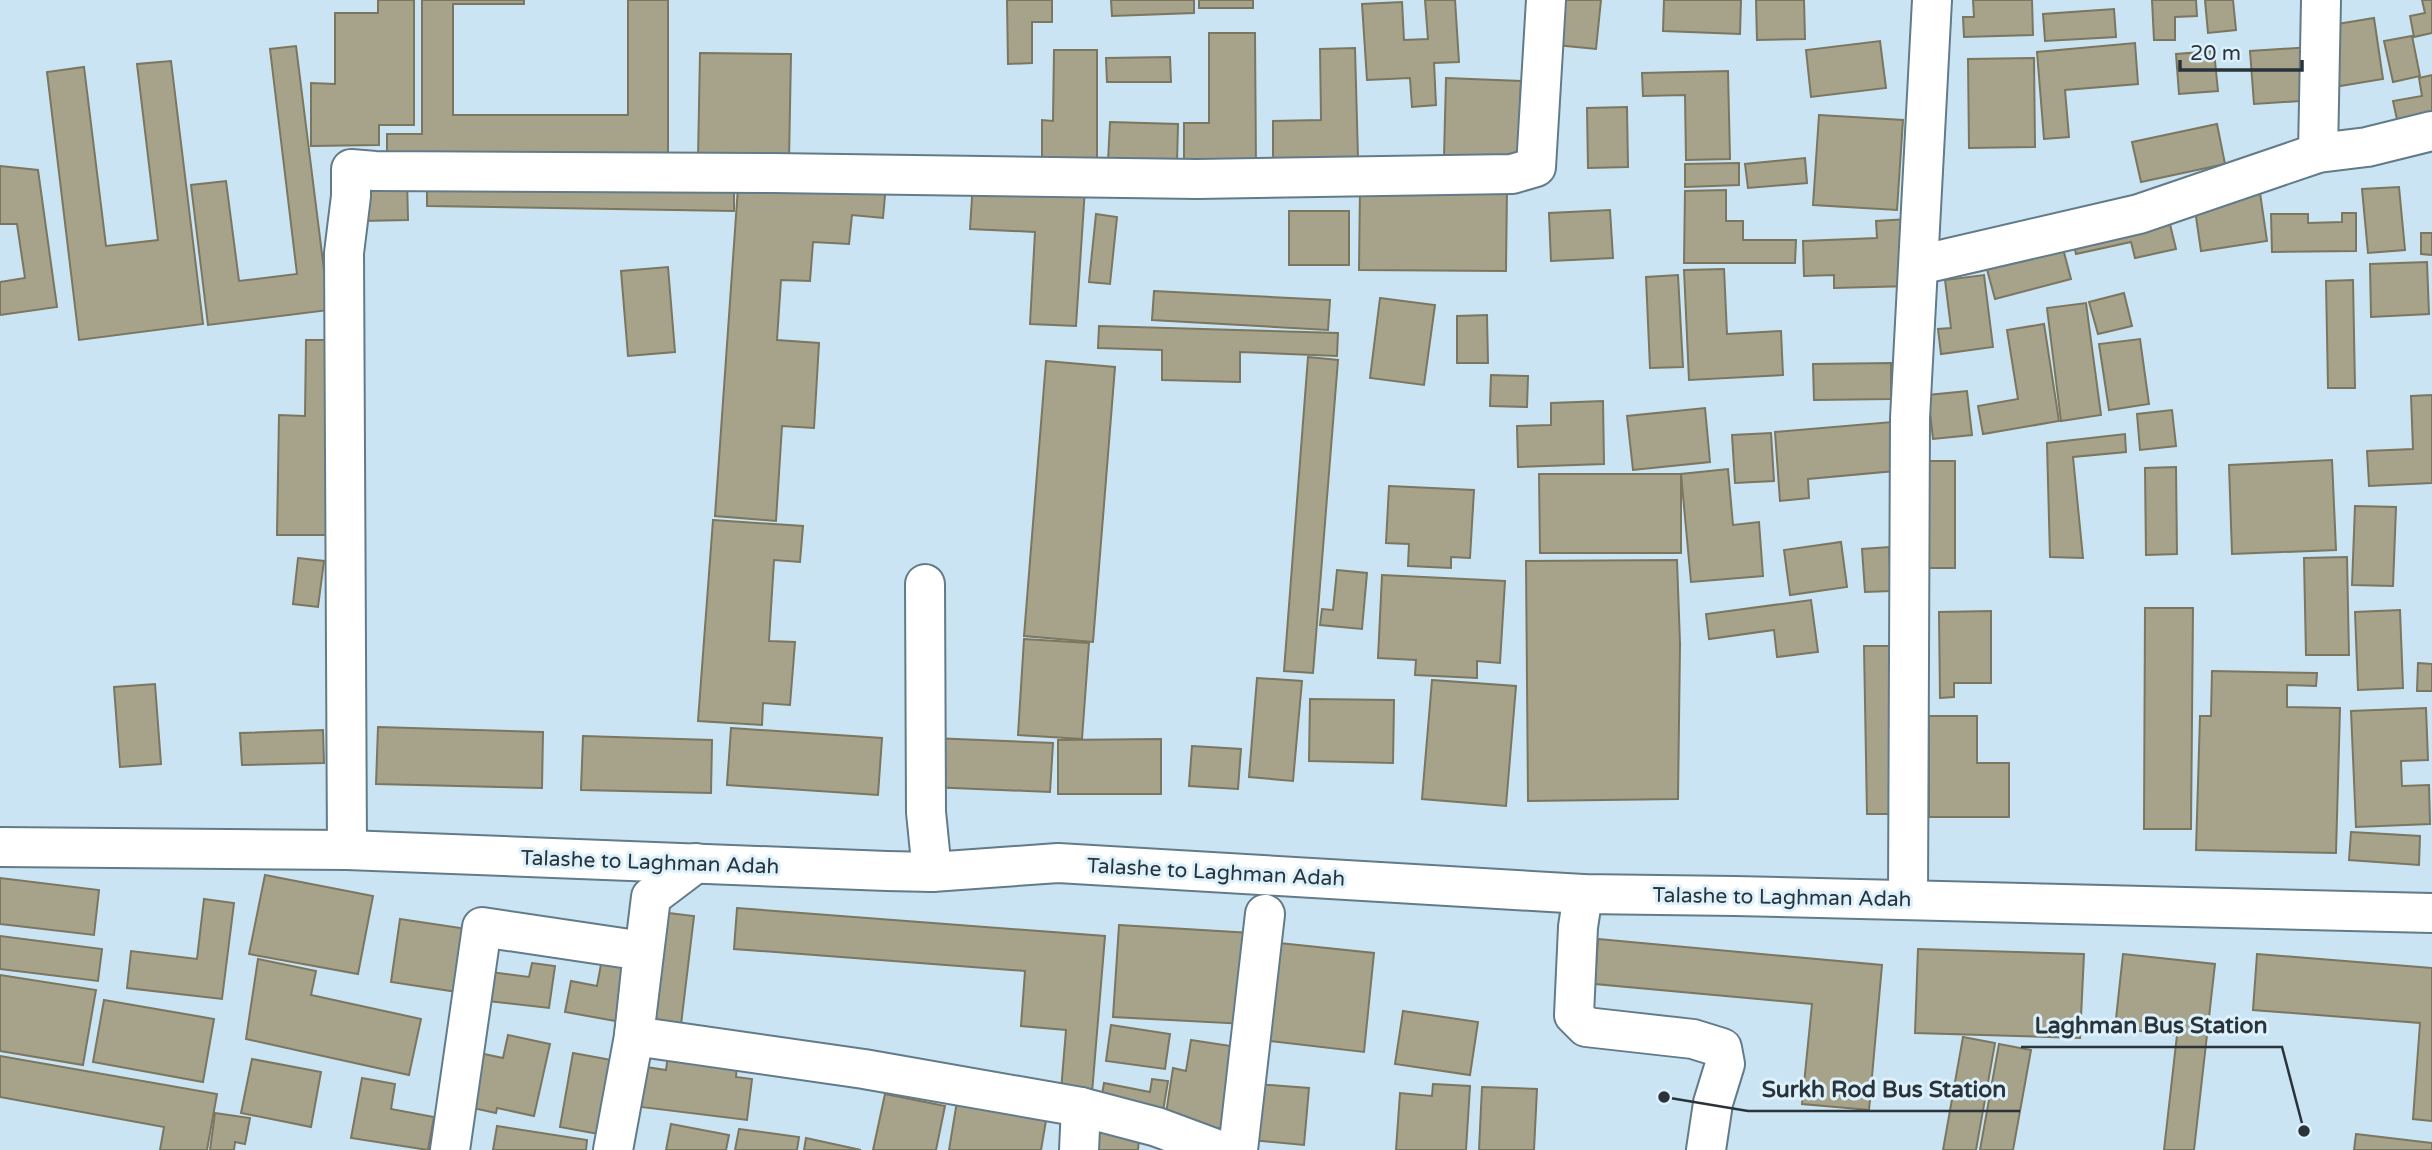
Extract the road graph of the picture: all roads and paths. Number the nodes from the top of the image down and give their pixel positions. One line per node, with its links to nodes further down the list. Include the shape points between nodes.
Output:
1 (1546, 0): 9 (street, via 1536,167 1512,174 1197,179 351,169 344,253)
2 (1932, 0): 6 (street)
3 (2321, 0): 5 (street)
4 (2432, 131): 5 (street)
5 (2318, 153): 6 (street, via 2139,214)
6 (1919, 265): 13 (street, via 1910,418)
7 (925, 584): 11 (street, via 926,811)
8 (0, 847): 9 (street, Talashe to Laghman Adah)
9 (347, 850): 10 (street, Talashe to Laghman Adah)
10 (696, 863): 11 (street, Talashe to Laghman Adah); 16 (street, via 651,897)
11 (932, 872): 12 (street, Talashe to Laghman Adah, via 1058,863)
12 (1583, 894): 13 (street, Talashe to Laghman Adah); 23 (street, via 1574,1015 1586,1027 1693,1039 1722,1048 1725,1063)
13 (1908, 900): 14 (street, Talashe to Laghman Adah)
14 (2432, 913)
15 (1265, 914): 22 (street)
16 (634, 1036): 17 (street); 18 (street, via 643,951 482,926); 19 (street)
17 (1081, 1107): 20 (street); 21 (street, via 1157,1127)
18 (450, 1150)
19 (612, 1150)
20 (1079, 1150)
21 (1219, 1150)
22 (1238, 1150)
23 (1706, 1150)

